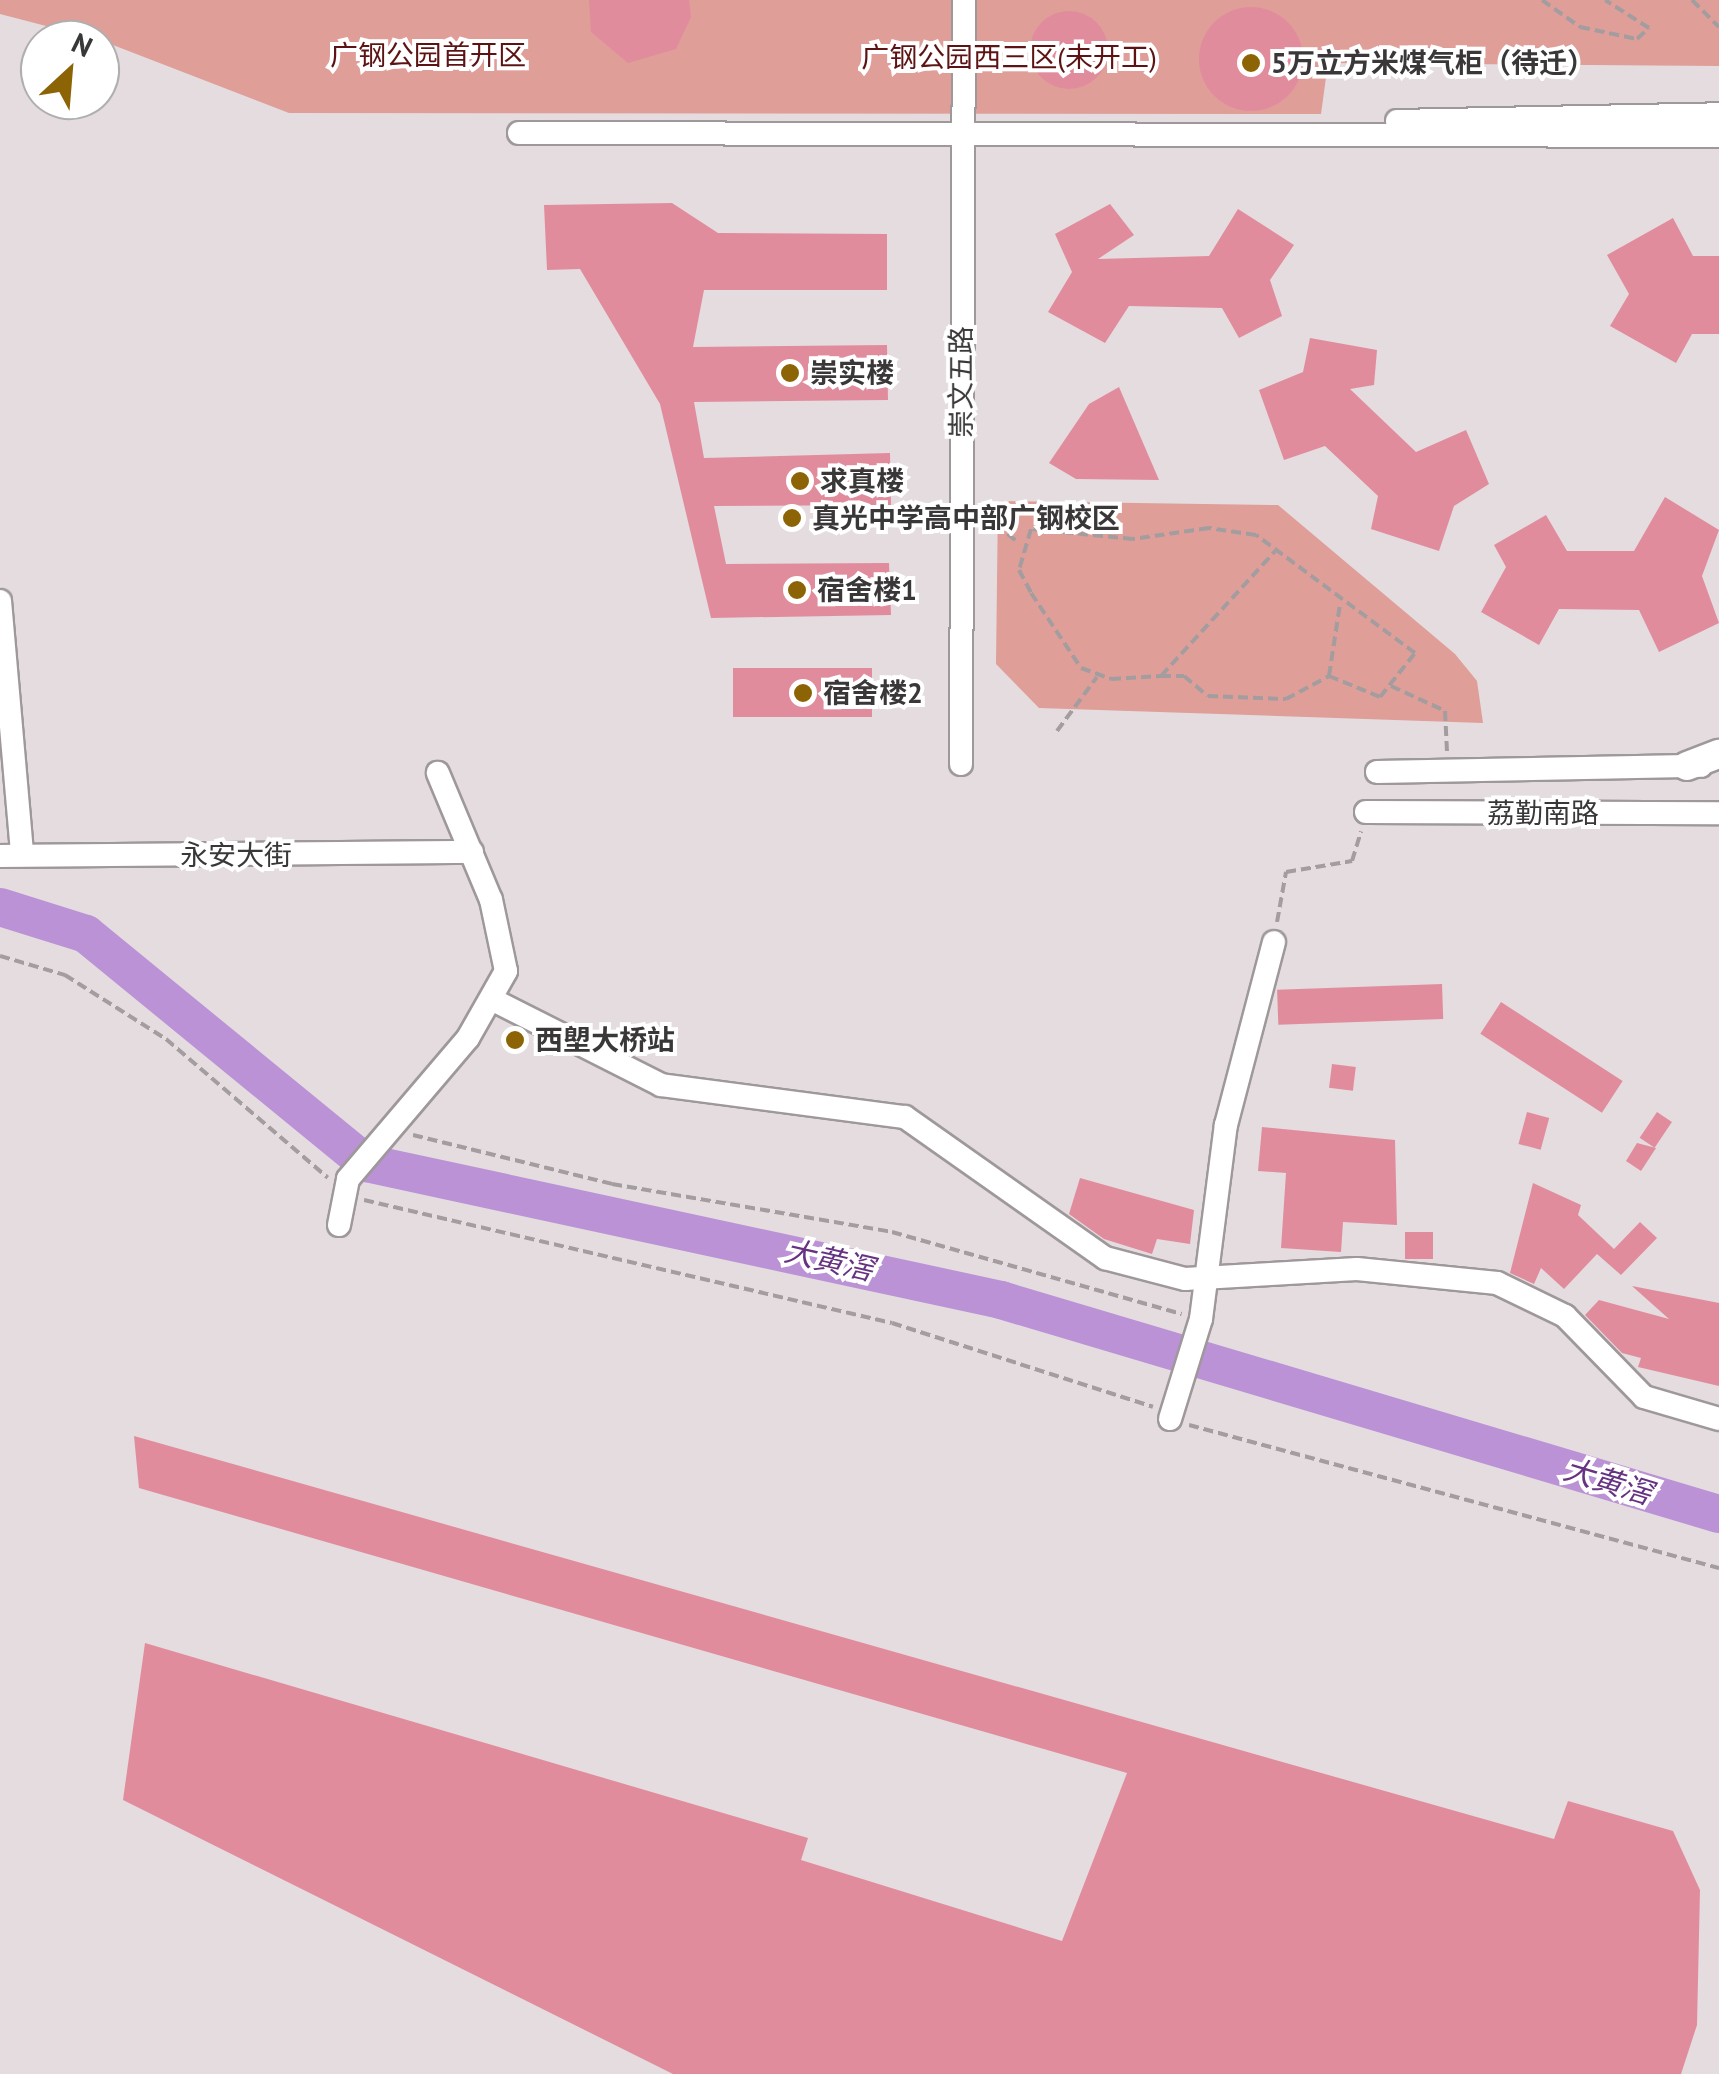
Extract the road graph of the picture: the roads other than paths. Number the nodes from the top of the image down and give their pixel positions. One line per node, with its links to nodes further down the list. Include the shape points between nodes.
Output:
1 (964, 0): 5 (street, 崇文五路)
2 (1719, 114): 3 (street, via 1453,114)
3 (1310, 132): 5 (street); 6 (street)
4 (519, 133): 5 (street)
5 (961, 134): 9 (street, 崇文五路)
6 (1719, 136)
7 (0, 600): 17 (street)
8 (1719, 754): 10 (main road)
9 (961, 764)
10 (1688, 766): 11 (street, 荔勤南路); 12 (street, 荔勤南路)
11 (1719, 766)
12 (1377, 772)
13 (438, 773): 16 (street)
14 (1366, 812): 15 (street, 荔勤南路)
15 (1719, 814)
16 (472, 852): 17 (street, 永安大街); 19 (street, via 506,956)
17 (11, 856)
18 (1274, 942): 21 (street, via 1226,1125)
19 (494, 1001): 20 (street, via 347,1187); 21 (street, via 661,1085 906,1117 1085,1252)
20 (339, 1224)
21 (1206, 1280): 22 (street); 23 (street, via 1357,1269 1498,1282 1565,1316 1644,1397)
22 (1168, 1416)
23 (1719, 1419)

